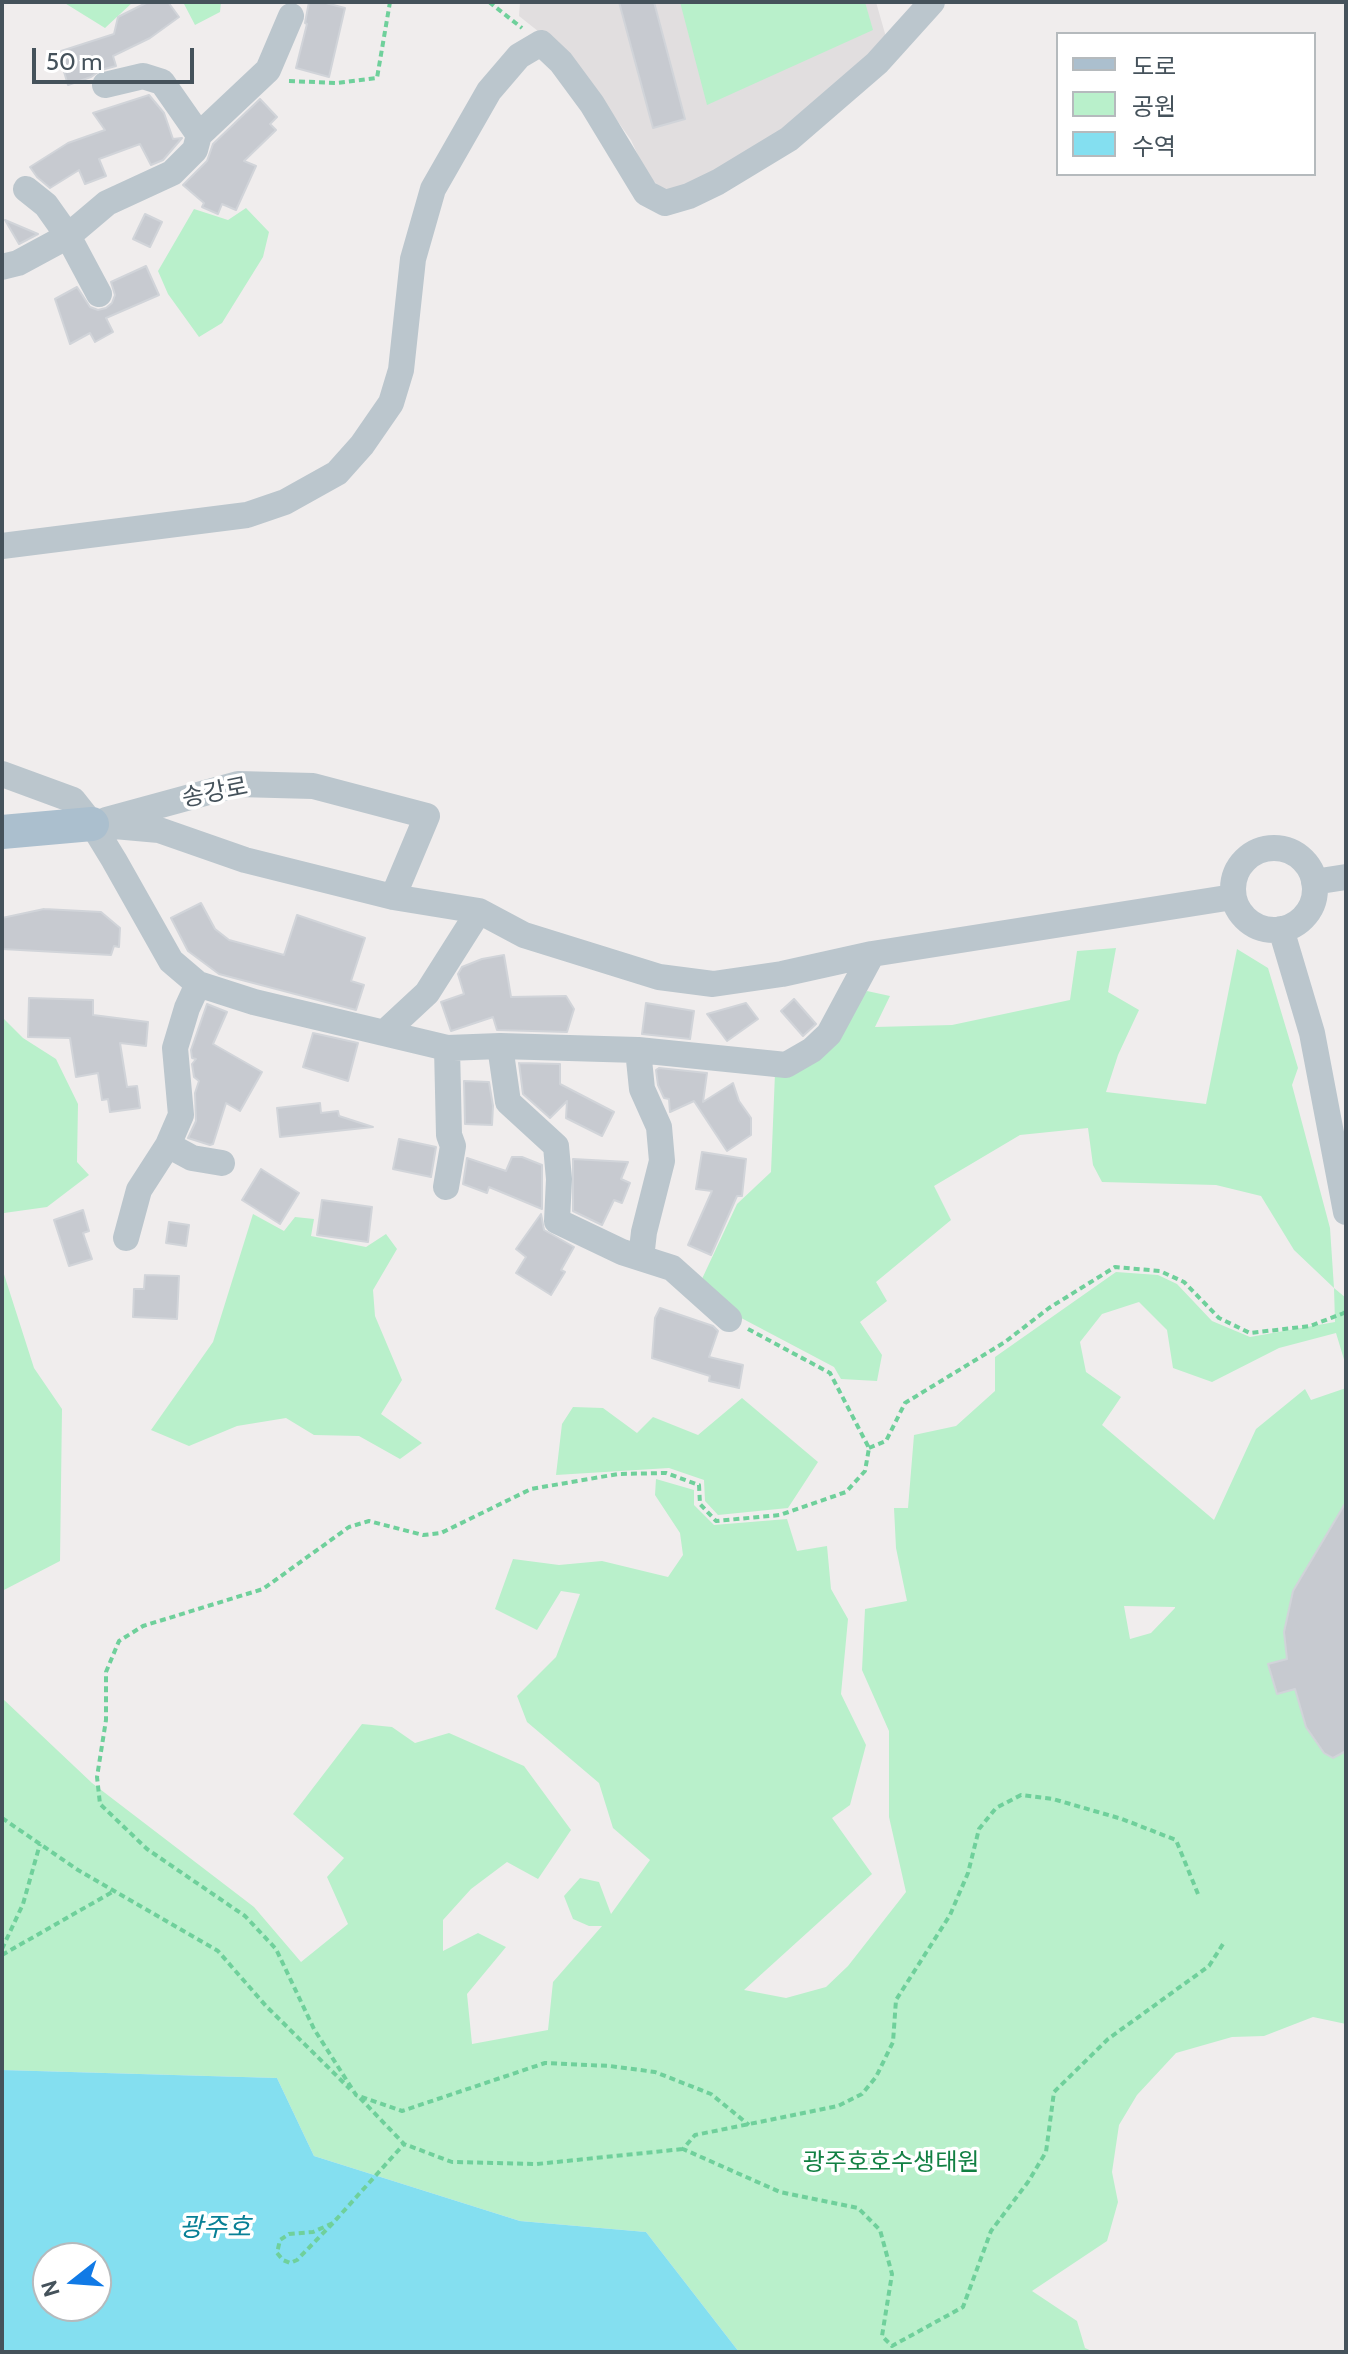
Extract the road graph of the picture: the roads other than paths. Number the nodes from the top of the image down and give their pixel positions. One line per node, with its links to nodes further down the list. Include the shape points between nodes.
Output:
1 (932, 2): 9 (street, via 877,63 789,139 718,182 665,203 646,193 592,104 541,43 519,56 489,91 433,189 413,259 401,370 391,403 337,473 285,502 247,515)
2 (291, 16): 4 (street, via 268,70)
3 (105, 85): 4 (street, via 143,76 162,82)
4 (199, 135): 6 (street, via 195,150 172,173 107,203)
5 (26, 189): 6 (street, via 46,205)
6 (68, 236): 7 (street); 8 (street)
7 (2, 267)
8 (99, 294)
9 (2, 546)
10 (2, 774): 11 (street, via 73,800)
11 (92, 824): 12 (main road, 송강로); 15 (street, via 159,830 245,860); 15 (street, 송강로, via 238,784 313,786 427,816); 20 (street, via 171,961)
12 (2, 832)
13 (1346, 877): 14 (street)
14 (1314, 882): 16 (street, via 1297,854 1270,848 1257,851 1237,869); 18 (street, via 1305,915)
15 (393, 897): 17 (street)
16 (1233, 897): 18 (street, via 1256,926); 19 (street)
17 (479, 911): 19 (street, via 524,935 659,977 713,984); 21 (street, via 427,993)
18 (1281, 929): 28 (street, via 1312,1033)
19 (872, 954): 24 (street, via 829,1034 786,1065)
20 (198, 984): 21 (street); 25 (street, via 175,1048 181,1115)
21 (385, 1032): 23 (street)
22 (500, 1046): 23 (street); 24 (street); 30 (street, via 508,1102 556,1146 557,1221)
23 (447, 1048): 27 (street, via 453,1146)
24 (638, 1050): 30 (street, via 642,1089 659,1127 662,1161)
25 (168, 1145): 26 (street, via 192,1158); 29 (street, via 139,1190)
26 (222, 1163)
27 (446, 1187)
28 (1346, 1212)
29 (126, 1238)
30 (641, 1258): 31 (street, via 672,1268)
31 (729, 1319)

